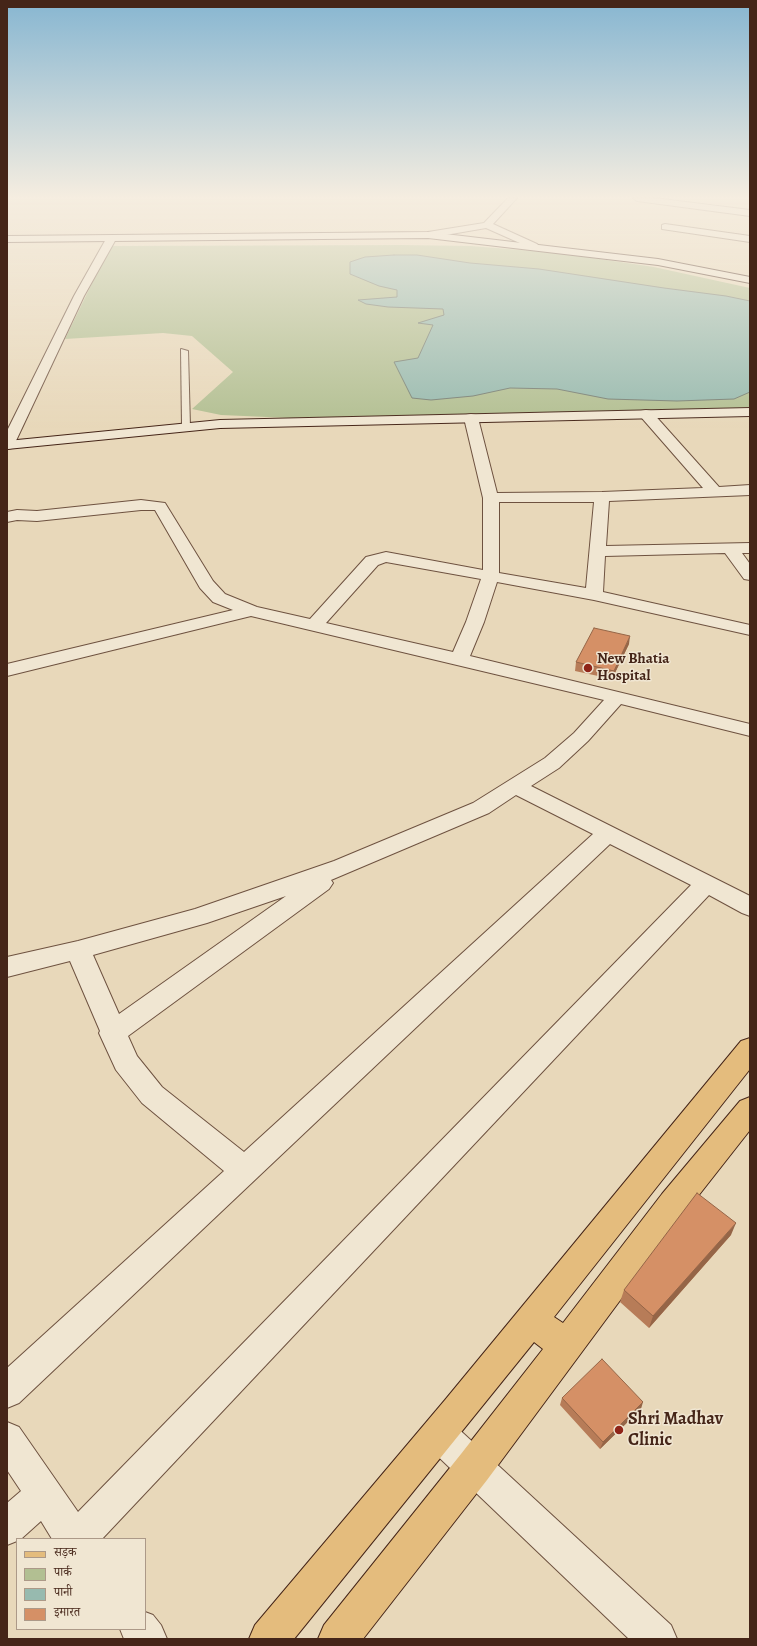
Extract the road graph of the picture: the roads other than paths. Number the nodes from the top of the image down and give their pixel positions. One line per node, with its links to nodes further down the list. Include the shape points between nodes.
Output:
1 (91, 275): 9 (street)
2 (723, 275): 3 (street)
3 (750, 280)
4 (184, 351): 8 (lane)
5 (750, 412): 6 (street)
6 (646, 414): 7 (street); 10 (street)
7 (471, 418): 8 (street, via 259,422); 13 (street)
8 (186, 427): 9 (street)
9 (7, 445)
10 (716, 492): 11 (street); 12 (street)
11 (748, 492)
12 (602, 496): 13 (street); 17 (street)
13 (491, 498): 18 (street)
14 (10, 514): 21 (street, via 37,516 140,505 160,506 206,584 219,598)
15 (750, 548): 16 (street)
16 (730, 549): 17 (street); 19 (street)
17 (599, 551): 20 (street)
18 (491, 575): 20 (street); 22 (street, via 396,558 386,557 372,561); 24 (street)
19 (750, 576)
20 (594, 595): 23 (street)
21 (251, 611): 22 (street); 25 (street)
22 (314, 626): 24 (street)
23 (750, 630)
24 (459, 659): 26 (street)
25 (7, 670)
26 (617, 697): 27 (street); 28 (street, via 582,737 552,763)
27 (750, 730)
28 (515, 786): 29 (street); 30 (street, via 481,808)
29 (608, 834): 31 (street); 38 (street)
30 (342, 867): 33 (street, via 199,917); 35 (street)
31 (707, 883): 32 (street); 48 (street)
32 (750, 907)
33 (78, 950): 34 (street); 35 (street)
34 (7, 967)
35 (112, 1033): 38 (street, via 126,1062 152,1095)
36 (750, 1049): 39 (main road)
37 (750, 1109): 40 (main road, via 673,1204)
38 (246, 1171): 41 (street)
39 (531, 1320): 40 (main road); 42 (main road)
40 (566, 1345): 44 (main road)
41 (7, 1390)
42 (439, 1434): 44 (street); 51 (main road)
43 (7, 1439): 45 (street)
44 (474, 1467): 52 (main road); 53 (street)
45 (44, 1494): 46 (street); 47 (street)
46 (7, 1527)
47 (75, 1538)
48 (77, 1538)
49 (140, 1630): 50 (street)
50 (147, 1639)
51 (269, 1639)
52 (338, 1639)
53 (657, 1639)

